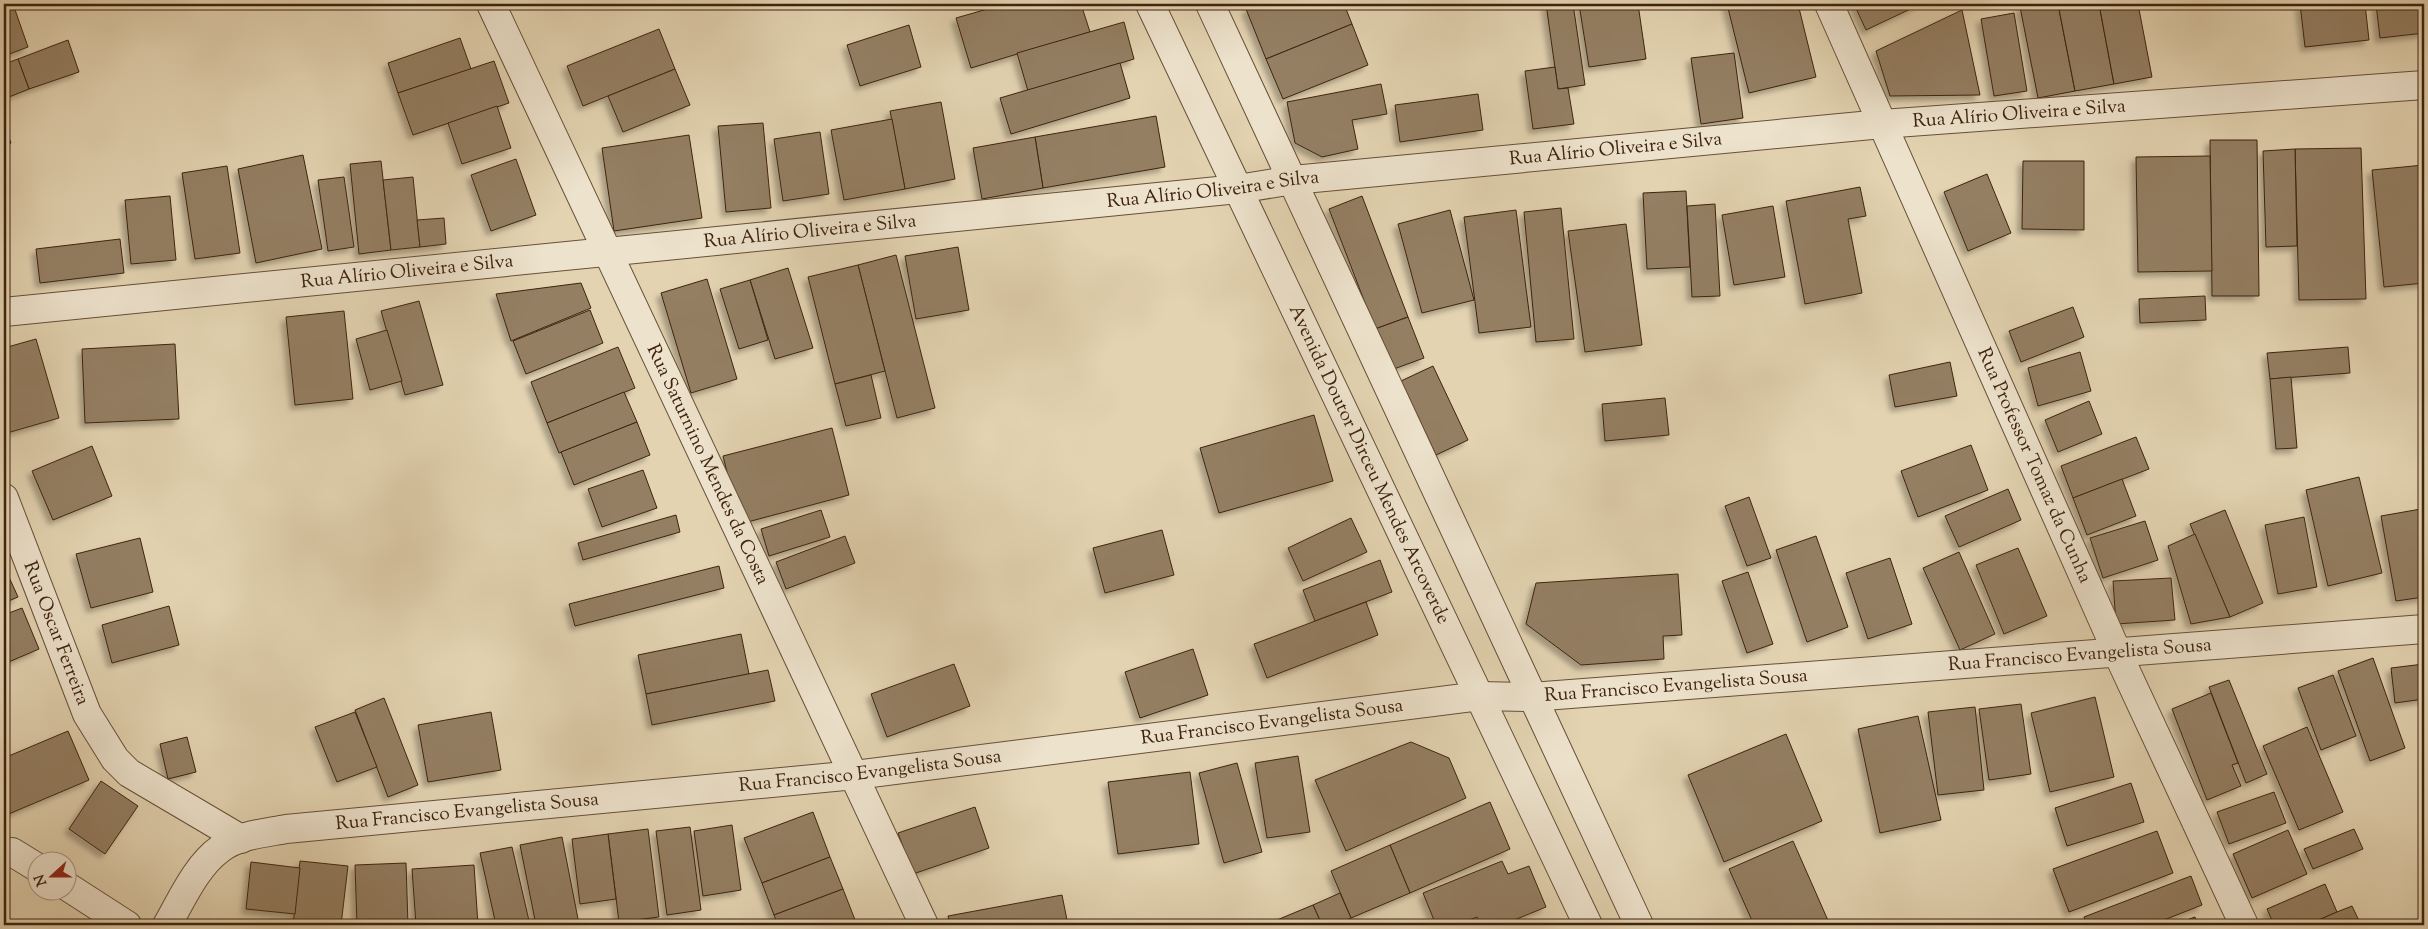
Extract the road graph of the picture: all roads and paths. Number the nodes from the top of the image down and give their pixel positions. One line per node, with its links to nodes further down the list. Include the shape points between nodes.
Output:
1 (491, 4): 9 (street, Rua Saturnino Mendes da Costa)
2 (1150, 4): 8 (street, Avenida Doutor Dirceu Mendes Arcoverde)
3 (1210, 4): 7 (street)
4 (1829, 4): 6 (street, Rua Professor Tomaz da Cunha)
5 (2424, 85): 6 (street, Rua Alírio Oliveira e Silva)
6 (1882, 124): 7 (street, Rua Alírio Oliveira e Silva); 13 (street, Rua Professor Tomaz da Cunha)
7 (1293, 180): 8 (street, Rua Alírio Oliveira e Silva); 15 (street)
8 (1238, 189): 9 (street, Rua Alírio Oliveira e Silva); 14 (street, Avenida Doutor Dirceu Mendes Arcoverde)
9 (606, 250): 10 (street, Rua Alírio Oliveira e Silva); 16 (street, Rua Saturnino Mendes da Costa)
10 (4, 312)
11 (4, 498): 17 (street, Rua Oscar Ferreira, via 87,714 115,759 129,773)
12 (2424, 629): 13 (street, Rua Francisco Evangelista Sousa)
13 (2117, 652): 15 (street, Rua Francisco Evangelista Sousa); 26 (street, Rua Professor Tomaz da Cunha)
14 (1480, 696): 15 (street, Rua Francisco Evangelista Sousa); 16 (street, Rua Francisco Evangelista Sousa); 24 (street, Avenida Doutor Dirceu Mendes Arcoverde)
15 (1531, 697): 25 (street)
16 (855, 775): 17 (street, Rua Francisco Evangelista Sousa, via 286,829); 23 (street, Rua Saturnino Mendes da Costa)
17 (241, 838): 22 (street, Rua Francisco Evangelista Sousa, via 219,849 201,869)
18 (12, 852): 19 (street)
19 (28, 862)
20 (78, 893): 21 (street)
21 (127, 925)
22 (167, 925)
23 (924, 925)
24 (1588, 925)
25 (1639, 925)
26 (2244, 925)

